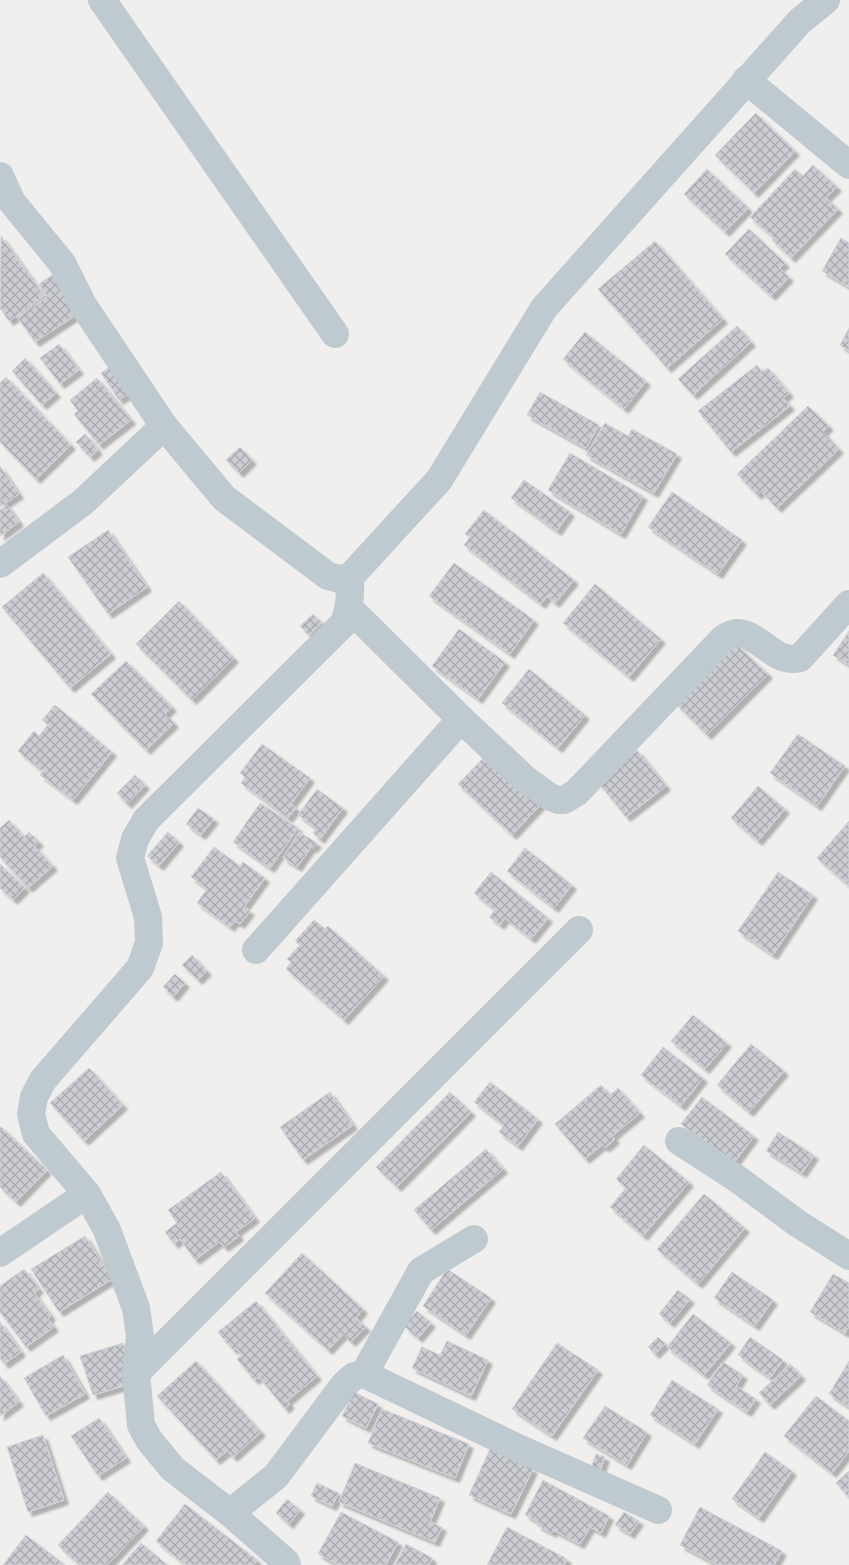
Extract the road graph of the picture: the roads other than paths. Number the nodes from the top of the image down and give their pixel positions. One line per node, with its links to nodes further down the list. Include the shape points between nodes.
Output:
1 (102, 0): 7 (street)
2 (826, 0): 3 (street, via 800,21)
3 (746, 80): 4 (street); 10 (street, via 544,308 439,480)
4 (849, 165)
5 (0, 176): 6 (street)
6 (6, 206): 8 (street, via 62,263 83,305)
7 (335, 334)
8 (164, 426): 9 (street, via 83,502); 10 (street, via 224,498 328,576)
9 (0, 564)
10 (350, 577): 12 (street)
11 (849, 604): 13 (street, via 805,654 795,660 781,657 746,635 732,634 723,639 576,793 564,800 550,797 525,779)
12 (349, 608): 13 (street); 17 (street, via 344,622 146,820 135,838 130,858 148,917 149,943 140,968 43,1080 34,1097 31,1114 36,1134)
13 (461, 719): 15 (street)
14 (578, 930): 21 (street)
15 (256, 950)
16 (679, 1141): 20 (street)
17 (87, 1194): 19 (street); 21 (street, via 107,1230 136,1308 140,1336)
18 (474, 1239): 22 (street, via 421,1271)
19 (0, 1253)
20 (849, 1256)
21 (136, 1373): 24 (street, via 141,1425 149,1440 173,1469)
22 (364, 1374): 23 (street); 24 (street, via 354,1376 344,1385 276,1476)
23 (658, 1510)
24 (230, 1514): 25 (street)
25 (287, 1565)

